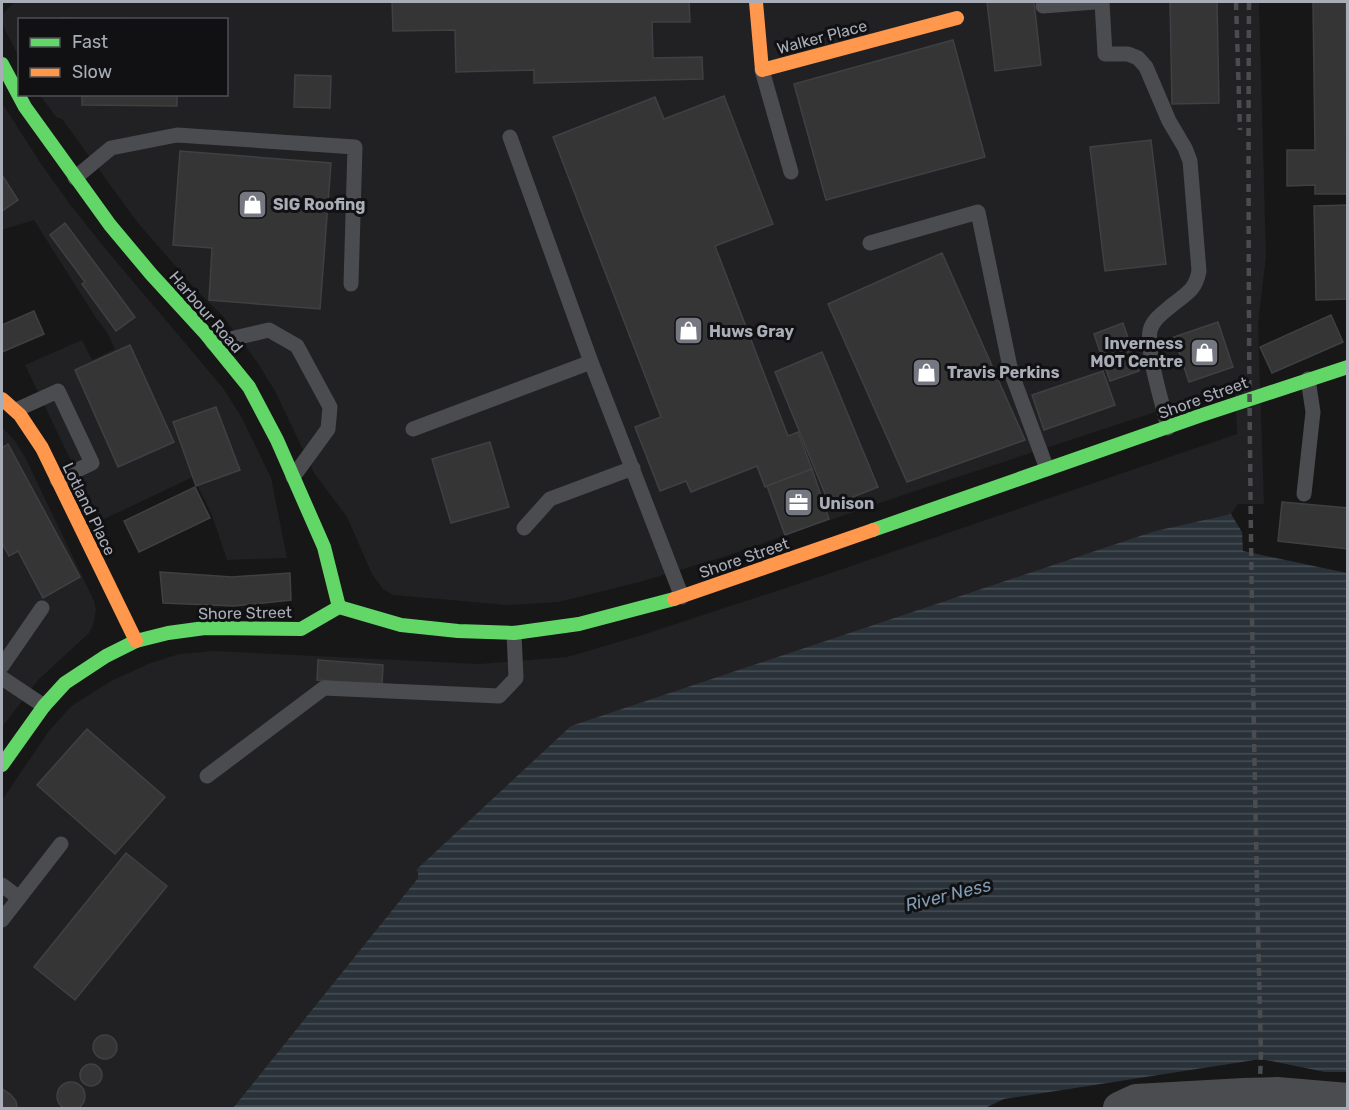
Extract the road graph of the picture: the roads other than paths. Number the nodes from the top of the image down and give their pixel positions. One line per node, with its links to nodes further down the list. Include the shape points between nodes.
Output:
1 (756, 2): 7 (street, Walker Place)
2 (1095, 2): 4 (lane)
3 (1102, 2): 21 (lane, via 1105,54 1128,54 1146,67 1190,161 1198,280 1189,293 1155,320 1150,330 1154,371)
4 (1043, 6)
5 (957, 18): 7 (street, Walker Place)
6 (2, 64): 8 (street, Harbour Road)
7 (762, 70): 11 (lane)
8 (18, 94)
9 (19, 96): 12 (street, Harbour Road)
10 (510, 137): 16 (lane)
11 (791, 172)
12 (75, 178): 14 (lane, via 111,148 177,135 355,147); 15 (street, Harbour Road, via 151,274)
13 (870, 243): 24 (lane, via 978,212 1011,372)
14 (351, 284)
15 (213, 343): 25 (street, Harbour Road, via 249,387); 25 (lane, via 269,330 297,346 330,408 328,429)
16 (591, 362): 22 (lane); 23 (lane)
17 (1347, 367): 18 (street, Shore Street)
18 (1308, 379): 21 (street, Shore Street); 27 (lane, via 1313,412)
19 (2, 399): 20 (street, Lotland Place)
20 (16, 410): 26 (street, Lotland Place); 26 (lane, via 58,391 92,463)
21 (1168, 428): 24 (street, Shore Street)
22 (413, 429)
23 (633, 468): 28 (lane, via 550,499); 29 (lane)
24 (1047, 470): 29 (street, Shore Street)
25 (293, 477): 30 (street, Harbour Road, via 324,547)
26 (57, 480): 33 (street, Lotland Place)
27 (1304, 494)
28 (524, 528)
29 (682, 597): 32 (street, Shore Street, via 579,624)
30 (339, 607): 32 (street, Shore Street, via 401,625); 33 (street, Shore Street, via 301,629 205,628)
31 (42, 608): 34 (lane)
32 (514, 633): 38 (lane, via 516,678 499,696 324,688)
33 (136, 641): 36 (street, Shore Street, via 86,668)
34 (2, 666)
35 (2, 678): 36 (lane)
36 (44, 706): 37 (street, Shore Street)
37 (2, 765)
38 (207, 776)
39 (61, 844): 41 (lane)
40 (2, 885): 41 (lane)
41 (18, 898): 42 (lane)
42 (2, 920)
43 (1347, 1099): 44 (street, via 1266,1093 1136,1100)
44 (1119, 1108)

